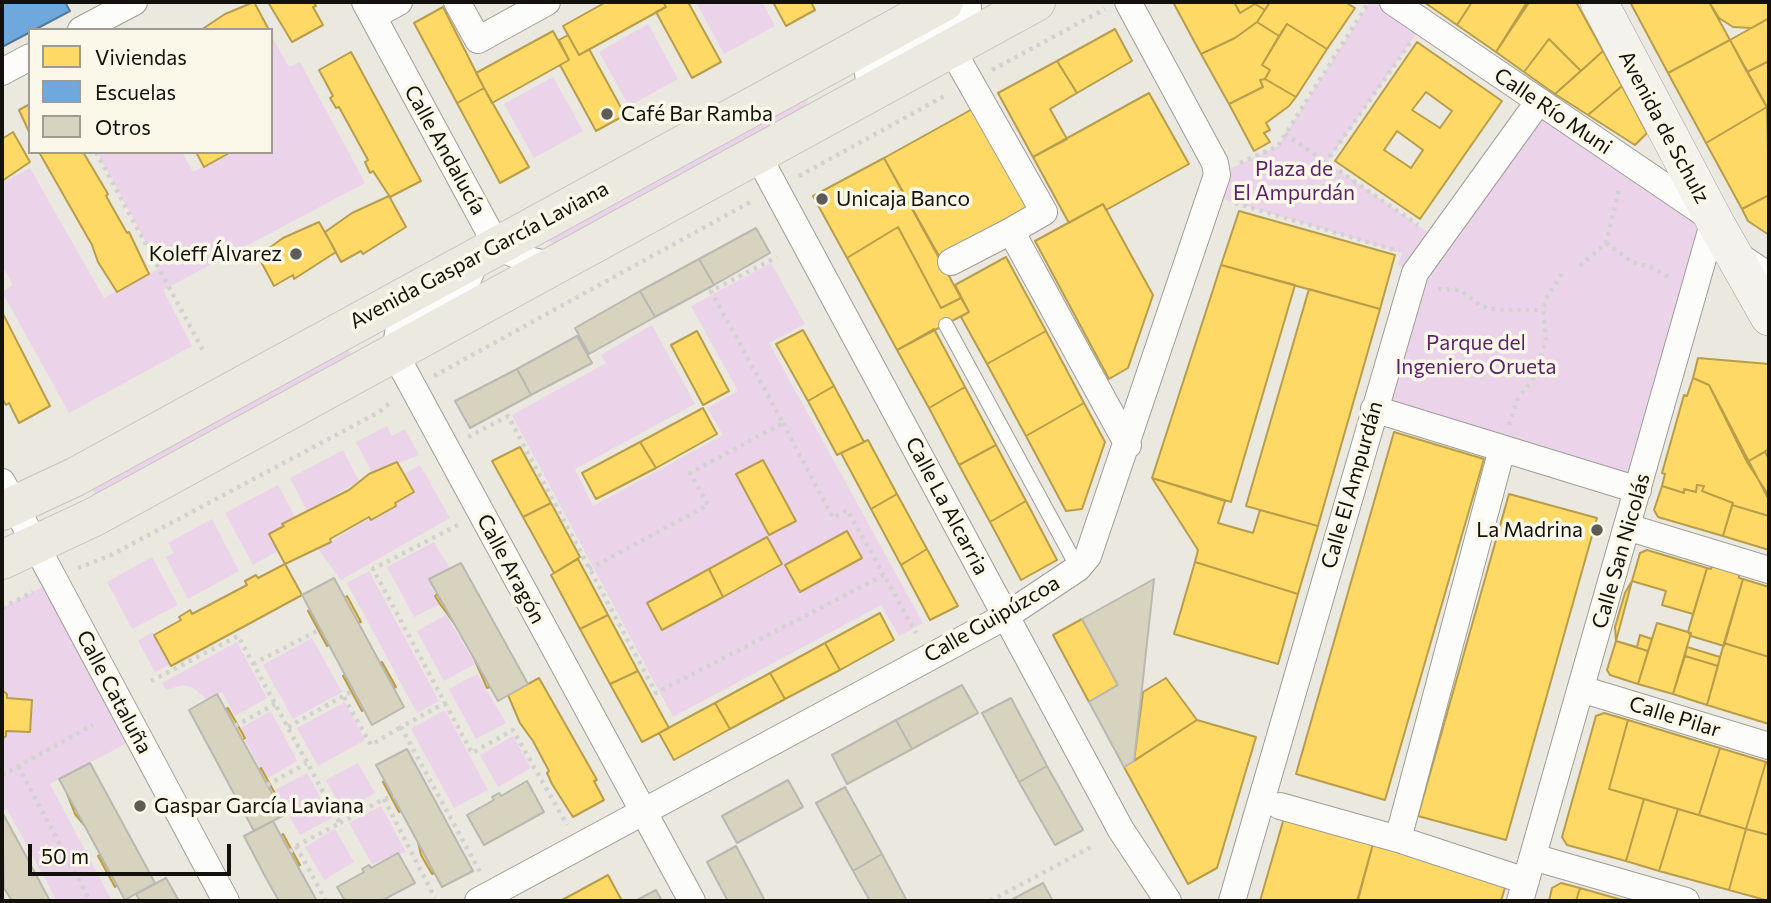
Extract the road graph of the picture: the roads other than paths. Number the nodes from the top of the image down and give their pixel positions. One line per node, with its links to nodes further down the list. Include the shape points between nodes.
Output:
1 (134, 2): 12 (street)
2 (398, 2): 11 (street)
3 (457, 2): 4 (street, via 478,40)
4 (547, 2)
5 (944, 2): 21 (main road, Avenida Gaspar García Laviana)
6 (967, 2): 17 (street, Avenida Gaspar García Laviana, via 968,7 956,19 842,90)
7 (1036, 2): 13 (main road, Avenida Gaspar García Laviana)
8 (1393, 2): 16 (street, Calle Río Muni)
9 (1599, 2): 20 (street, Avenida de Schulz)
10 (1118, 5): 29 (street, Calle Guipúzcoa, via 1215,163 1214,185)
11 (369, 9): 21 (street, Calle Andalucía)
12 (85, 28)
13 (951, 48): 17 (main road, Avenida Gaspar García Laviana); 19 (street, via 1044,212)
14 (28, 58): 15 (street)
15 (2, 72)
16 (1539, 101): 20 (street, Calle Río Muni, via 1633,165); 28 (street, Calle El Ampurdán, via 1415,273)
17 (830, 114): 18 (main road, Avenida Gaspar García Laviana)
18 (757, 154): 23 (main road, Avenida Gaspar García Laviana); 37 (street, Calle La Alcarria)
19 (1011, 231): 22 (street); 29 (street)
20 (1723, 235): 24 (street, Calle Río Muni); 25 (street, Avenida de Schulz); 31 (street, Calle San Nicolás, via 1695,288)
21 (487, 251): 23 (street); 27 (street, via 466,284 398,333); 32 (main road, Avenida Gaspar García Laviana, via 75,477)
22 (951, 262)
23 (554, 266): 27 (main road, Avenida Gaspar García Laviana)
24 (1769, 276)
25 (1769, 317)
26 (946, 325): 35 (lane)
27 (404, 370): 34 (main road, Avenida Gaspar García Laviana); 41 (street, Calle Aragón)
28 (1374, 409): 30 (street); 48 (street, Calle El Ampurdán)
29 (1128, 445): 35 (street, Calle Guipúzcoa, via 1088,556)
30 (1502, 449): 31 (street); 42 (street)
31 (1638, 490): 33 (street, Calle San Nicolás)
32 (5, 506): 34 (street, Calle Cataluña)
33 (1627, 527): 36 (street); 38 (street, Calle San Nicolás)
34 (18, 552): 45 (street, Calle Cataluña, via 54,581)
35 (1078, 568): 37 (street, Calle Guipúzcoa)
36 (1769, 570)
37 (1006, 616): 41 (street, Calle Guipúzcoa); 44 (street, Calle La Alcarria, via 1121,830)
38 (1581, 689): 39 (street, Calle Pilar); 43 (street, Calle San Nicolás)
39 (1769, 746)
40 (1280, 806): 42 (street)
41 (643, 811): 46 (street, Calle Guipúzcoa); 47 (street, Calle Aragón)
42 (1398, 839): 43 (street)
43 (1526, 880): 49 (street)
44 (1164, 897)
45 (226, 901)
46 (478, 901)
47 (692, 901)
48 (1232, 901)
49 (1686, 901)

